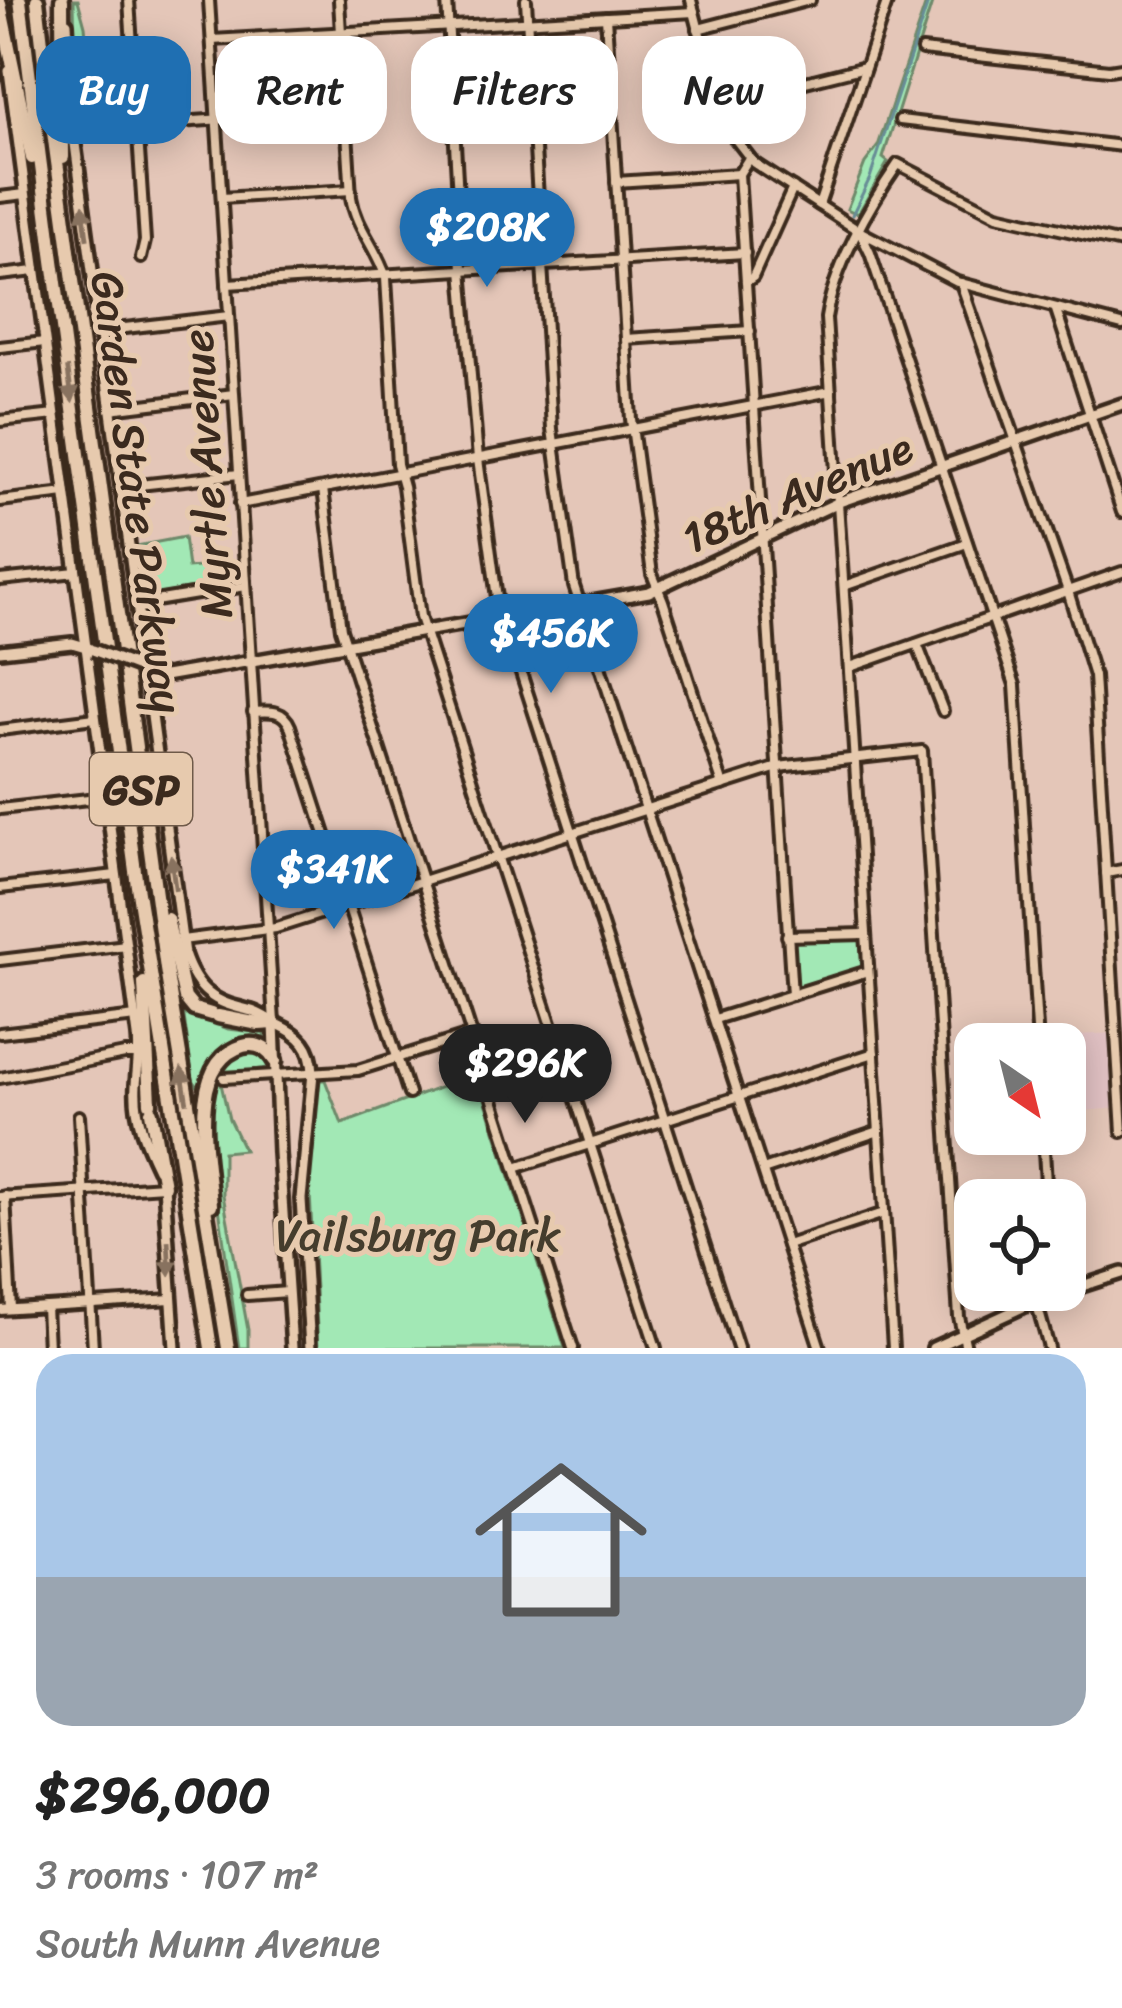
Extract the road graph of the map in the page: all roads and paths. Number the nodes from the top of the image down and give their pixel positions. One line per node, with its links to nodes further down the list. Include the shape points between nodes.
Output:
1 (20, 0): 48 (highway, Garden State Parkway / GSP)
2 (38, 0): 45 (highway, Garden State Parkway / GSP)
3 (63, 0): 19 (main road); 45 (highway)
4 (129, 0): 20 (street)
5 (209, 0): 23 (street, Myrtle Avenue)
6 (339, 0): 18 (street)
7 (447, 0): 16 (street)
8 (526, 0): 15 (street)
9 (691, 0): 13 (street)
10 (810, 0): 17 (street)
11 (888, 0): 25 (street)
12 (0, 5): 41 (main road); 48 (highway)
13 (694, 12): 14 (street); 17 (street)
14 (606, 17): 15 (street); 38 (street)
15 (527, 21): 16 (street); 52 (street)
16 (448, 26): 18 (street); 53 (street)
17 (698, 29): 22 (street)
18 (341, 32): 21 (street); 23 (street)
19 (68, 36)
20 (131, 36)
21 (341, 36)
22 (700, 36)
23 (212, 40): 28 (street, Myrtle Avenue)
24 (922, 50): 26 (street)
25 (865, 67): 27 (street); 44 (street)
26 (1122, 68)
27 (806, 82)
28 (215, 87)
29 (900, 120): 35 (street)
30 (75, 144): 63 (main road, one-way to 30)
31 (138, 144): 50 (street)
32 (219, 144): 43 (street, Myrtle Avenue)
33 (348, 144): 40 (street)
34 (737, 144): 36 (street)
35 (1122, 146)
36 (749, 158): 37 (street); 39 (street)
37 (740, 174): 38 (street); 49 (street)
38 (616, 182): 51 (street)
39 (793, 188): 44 (street); 57 (street)
40 (351, 190): 43 (street); 55 (street, via 356,221)
41 (25, 194): 42 (street); 54 (main road)
42 (0, 197)
43 (222, 198): 59 (street, Myrtle Avenue)
44 (819, 205): 46 (street)
45 (64, 212): 121 (highway, Garden State Parkway / GSP)
46 (859, 231): 47 (street, via 898,164 997,215); 58 (street); 68 (street, via 826,318); 80 (street)
47 (1122, 243)
48 (52, 253): 128 (highway, Garden State Parkway / GSP, one-way to 128)
49 (745, 253): 51 (street); 57 (street)
50 (141, 258)
51 (621, 260): 52 (street); 65 (street)
52 (542, 265): 53 (street); 78 (street)
53 (462, 269): 55 (street); 79 (street)
54 (35, 271): 56 (street); 66 (main road)
55 (385, 274): 59 (street); 82 (street)
56 (0, 275)
57 (746, 282): 64 (street)
58 (961, 283): 60 (street); 77 (street)
59 (227, 284): 61 (street, Myrtle Avenue)
60 (1055, 308): 62 (street); 74 (street)
61 (229, 316): 63 (street); 69 (street, Myrtle Avenue)
62 (1122, 325)
63 (99, 331): 72 (main road)
64 (750, 331): 65 (street); 71 (street)
65 (626, 339): 76 (street)
66 (45, 342): 67 (street); 73 (main road)
67 (0, 347)
68 (831, 391): 71 (street); 87 (street)
69 (234, 394): 72 (street); 81 (street, Myrtle Avenue)
70 (1122, 404): 74 (main road, 18th Avenue)
71 (754, 406): 76 (street); 90 (street)
72 (110, 409): 83 (main road)
73 (55, 415): 75 (street); 85 (main road)
74 (1090, 415): 77 (main road, 18th Avenue); 89 (street)
75 (0, 421)
76 (632, 429): 78 (street); 97 (street)
77 (1014, 441): 80 (main road, 18th Avenue); 98 (street)
78 (555, 444): 79 (street); 100 (street)
79 (478, 459): 82 (street); 101 (street)
80 (942, 466): 87 (main road, 18th Avenue); 91 (street)
81 (238, 474): 83 (street); 88 (street, Myrtle Avenue)
82 (399, 474): 84 (street); 103 (street)
83 (121, 487): 99 (main road)
84 (323, 489): 88 (street); 105 (street)
85 (65, 493): 86 (street); 92 (main road)
86 (0, 501)
87 (839, 502): 90 (main road, 18th Avenue); 96 (street)
88 (241, 504): 95 (street, Myrtle Avenue)
89 (1122, 512)
90 (763, 537): 97 (main road, 18th Avenue); 116 (street)
91 (967, 543): 96 (street); 102 (street)
92 (76, 572): 94 (street); 106 (main road)
93 (1122, 572): 98 (street)
94 (0, 580)
95 (246, 586): 99 (street); 108 (street, Myrtle Avenue)
96 (844, 586): 109 (street)
97 (657, 589): 100 (main road, 18th Avenue); 117 (street)
98 (1068, 591): 102 (street); 125 (street, via 1094,676)
99 (137, 604): 110 (main road)
100 (580, 604): 101 (main road, 18th Avenue); 120 (street)
101 (503, 617): 103 (main road, 18th Avenue); 122 (street)
102 (992, 618): 104 (street); 142 (street, via 1015,685)
103 (424, 631): 105 (main road, 18th Avenue); 123 (street)
104 (917, 644): 109 (street); 111 (street)
105 (346, 645): 108 (main road, 18th Avenue); 127 (street)
106 (89, 648): 107 (main road, 18th Avenue); 110 (main road, 18th Avenue, bridge); 113 (main road)
107 (0, 651)
108 (250, 661): 110 (main road, 18th Avenue, via 166,676); 112 (street, Myrtle Avenue)
109 (850, 667): 115 (street)
110 (142, 669): 134 (main road, one-way to 110)
111 (943, 711)
112 (253, 712): 130 (street, via 289,722); 131 (street, Myrtle Avenue)
113 (95, 718): 114 (street); 118 (main road)
114 (0, 730)
115 (855, 757): 116 (street); 132 (street); 179 (street, via 922,751)
116 (778, 767): 117 (street); 133 (street)
117 (723, 785): 120 (street)
118 (106, 797): 119 (street); 126 (main road)
119 (0, 809)
120 (646, 809): 122 (street); 140 (street)
121 (146, 821): 141 (highway, via 184,995 194,1009); 170 (highway, Garden State Parkway / GSP, one-way to 121)
122 (573, 833): 123 (street); 155 (street)
123 (498, 857): 127 (street); 158 (street)
124 (1122, 870): 125 (street)
125 (1106, 872): 157 (street)
126 (116, 875): 129 (street); 135 (main road)
127 (423, 881): 130 (street); 144 (street)
128 (137, 886): 163 (highway, via 150,1107); 183 (highway, Garden State Parkway / GSP)
129 (0, 888)
130 (348, 905): 131 (street); 147 (street)
131 (267, 930): 134 (street); 141 (street, Myrtle Avenue)
132 (865, 934): 133 (street); 137 (street)
133 (788, 936): 138 (street)
134 (182, 940): 141 (main road, via 207,993)
135 (126, 945): 136 (street); 139 (main road)
136 (0, 960)
137 (869, 971): 138 (street); 145 (street)
138 (792, 995): 140 (street)
139 (136, 1017): 143 (street); 146 (main road)
140 (715, 1019): 153 (street)
141 (274, 1023): 148 (main road, Myrtle Avenue); 149 (main road, via 306,1043)
142 (1037, 1023)
143 (0, 1033)
144 (472, 1034): 147 (street); 161 (street)
145 (874, 1053): 153 (street); 156 (street)
146 (139, 1054): 150 (street); 163 (main road, via 137,1116)
147 (398, 1058): 149 (street); 152 (street)
148 (276, 1068): 149 (street); 151 (street); 160 (main road, Myrtle Avenue); 170 (highway, via 263,1047 244,1046 223,1058 208,1081)
149 (313, 1073): 159 (main road)
150 (0, 1078)
151 (224, 1078)
152 (409, 1094)
153 (739, 1096): 155 (street); 162 (street)
154 (79, 1116): 164 (street)
155 (665, 1120): 158 (street); 189 (street)
156 (879, 1131): 162 (street); 166 (street)
157 (1122, 1132)
158 (590, 1144): 161 (street); 188 (street)
159 (304, 1156): 160 (main road, via 293,1170); 186 (main road)
160 (279, 1162): 171 (main road, Myrtle Avenue)
161 (515, 1168): 187 (street)
162 (764, 1170): 167 (street)
163 (164, 1186): 164 (street); 173 (main road, one-way to 173)
164 (84, 1191): 165 (street); 174 (street)
165 (2, 1197): 176 (street)
166 (884, 1213): 167 (street); 191 (street)
167 (787, 1245): 190 (street)
168 (1122, 1273): 169 (main road)
169 (1086, 1283)
170 (217, 1284): 184 (highway, Garden State Parkway / GSP)
171 (288, 1292): 172 (street); 185 (main road, Myrtle Avenue)
172 (247, 1294)
173 (172, 1299): 174 (street); 182 (main road)
174 (90, 1304): 175 (street); 181 (street)
175 (46, 1307): 176 (street); 180 (street)
176 (6, 1309)
177 (1013, 1311): 179 (main road)
178 (1039, 1311): 194 (street)
179 (962, 1333): 192 (main road); 193 (street)
180 (48, 1348)
181 (93, 1348)
182 (175, 1348)
183 (211, 1348)
184 (228, 1348)
185 (292, 1348)
186 (310, 1348)
187 (573, 1348)
188 (656, 1348)
189 (738, 1348)
190 (820, 1348)
191 (893, 1348)
192 (933, 1348)
193 (966, 1348)
194 (1048, 1348)

